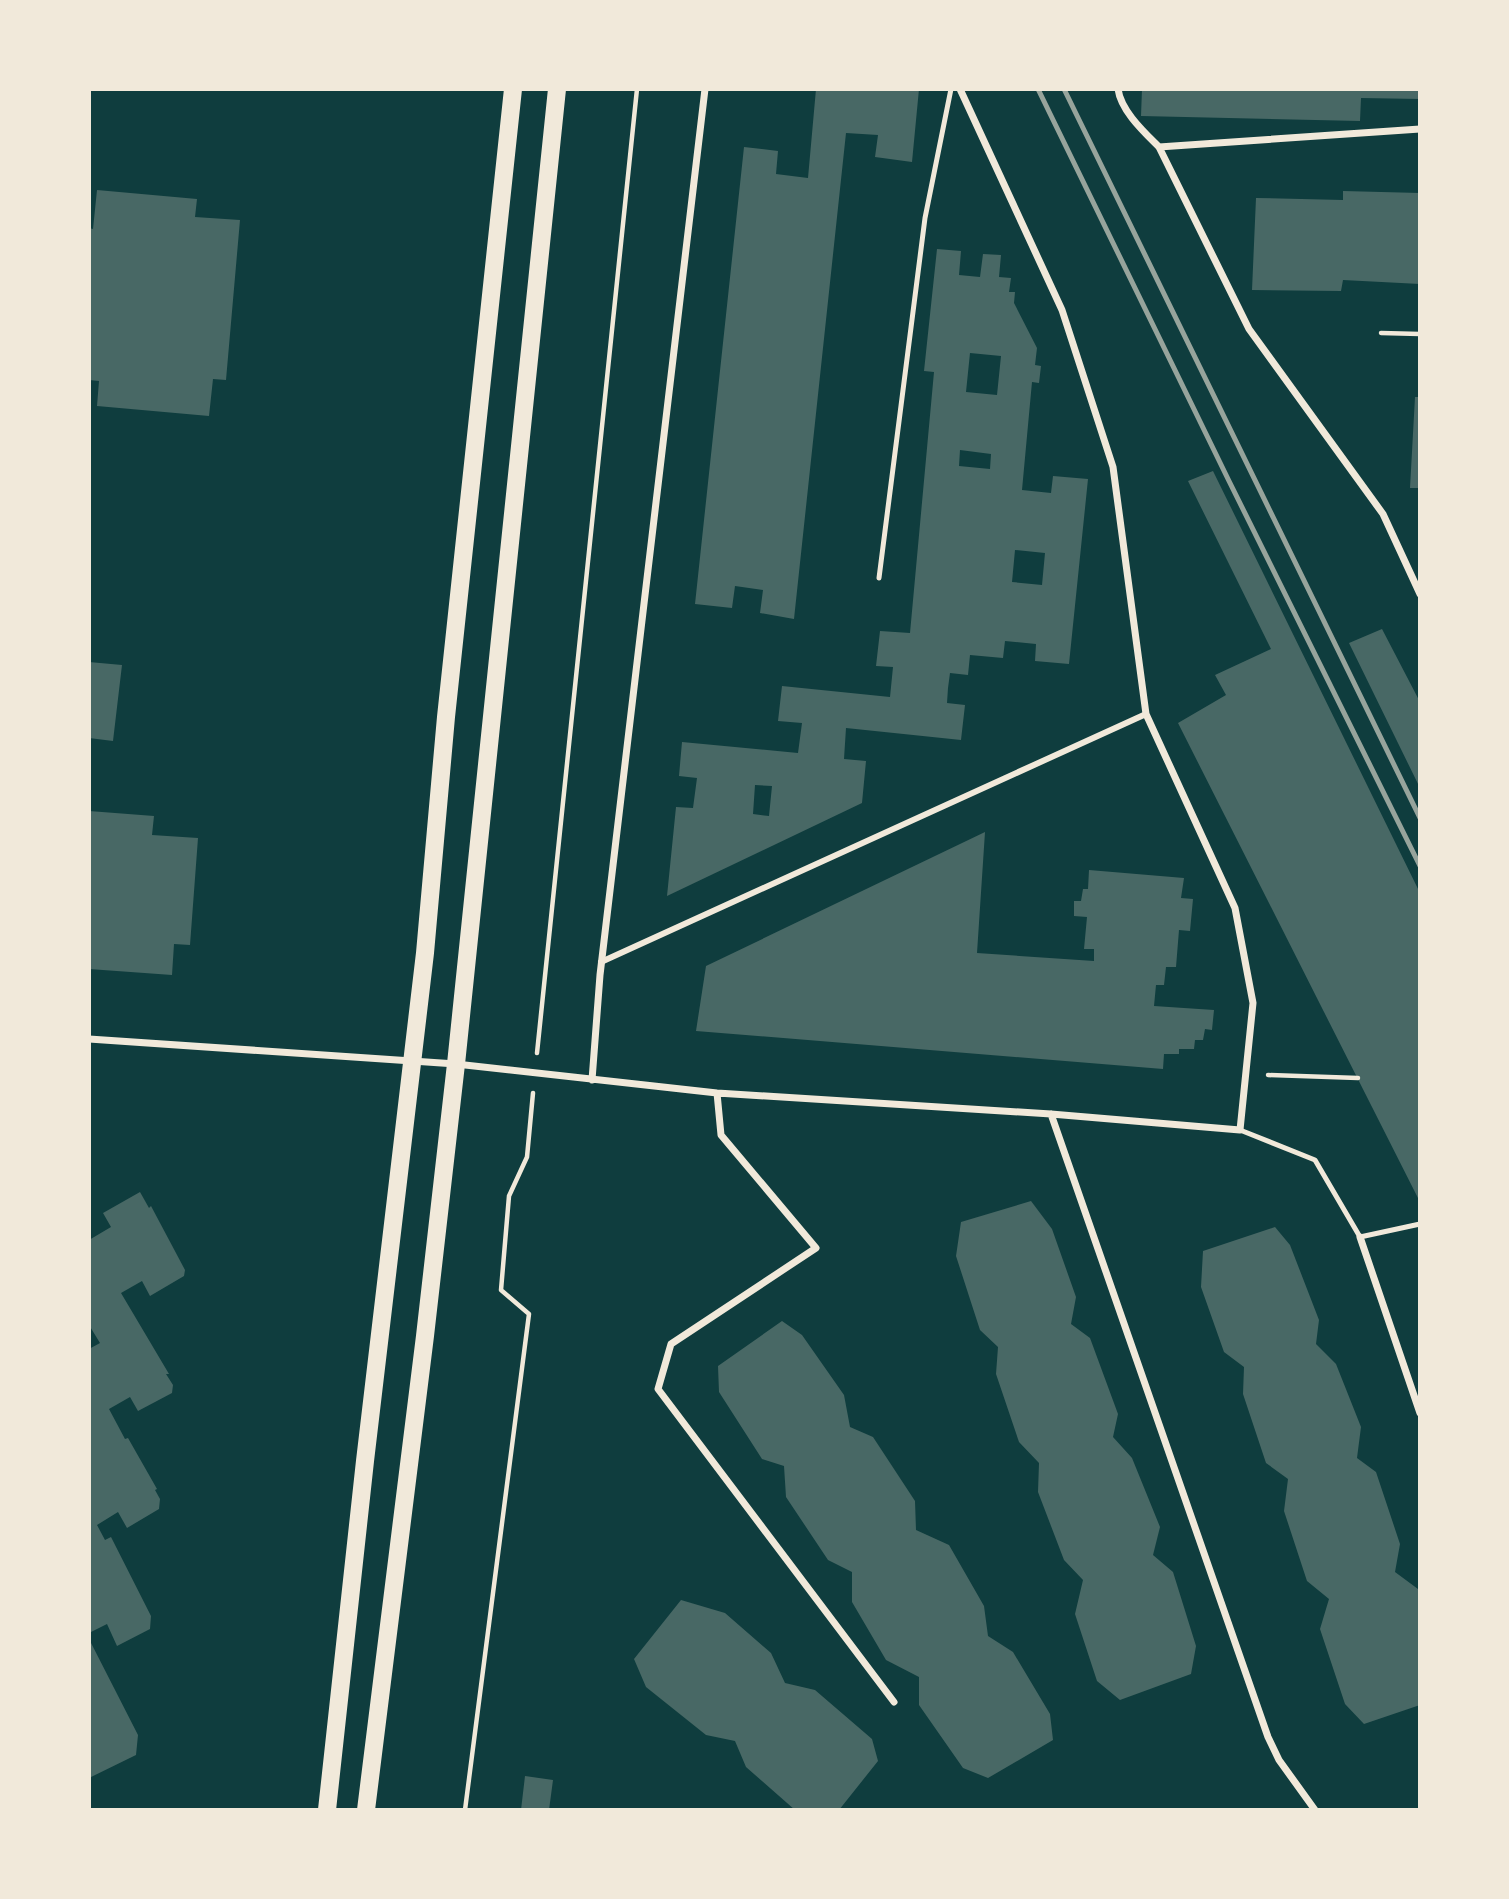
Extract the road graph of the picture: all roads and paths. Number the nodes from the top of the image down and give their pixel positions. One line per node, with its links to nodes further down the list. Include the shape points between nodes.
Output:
1 (513, 89): 17 (main road)
2 (557, 89): 18 (main road)
3 (636, 89): 19 (path)
4 (705, 89): 15 (street)
5 (951, 89): 12 (lane, via 925,218)
6 (960, 89): 14 (street, via 1062,310 1113,467)
7 (1118, 89): 9 (street, via 1139,127)
8 (1420, 129): 9 (street)
9 (1159, 148): 13 (street, via 1249,329 1383,514)
10 (1381, 333): 11 (path)
11 (1420, 334)
12 (879, 578)
13 (1420, 594)
14 (1146, 714): 15 (street); 20 (street, via 1235,908 1253,1003)
15 (601, 962): 22 (street)
16 (89, 1039): 17 (street)
17 (412, 1062): 18 (street); 30 (main road)
18 (456, 1064): 19 (street); 31 (main road)
19 (535, 1073): 22 (street); 32 (path, via 527,1157 509,1196 501,1290 529,1314)
20 (1246, 1074): 21 (path); 25 (street)
21 (1358, 1078)
22 (592, 1080): 23 (street)
23 (717, 1093): 24 (street); 29 (street, via 721,1135 816,1248 671,1344 658,1389)
24 (1051, 1114): 25 (street); 33 (street, via 1268,1737)
25 (1240, 1130): 27 (lane, via 1315,1160)
26 (1420, 1224): 27 (lane)
27 (1360, 1237): 28 (street)
28 (1420, 1413)
29 (894, 1702)
30 (327, 1810)
31 (366, 1810)
32 (465, 1810)
33 (1315, 1810)

